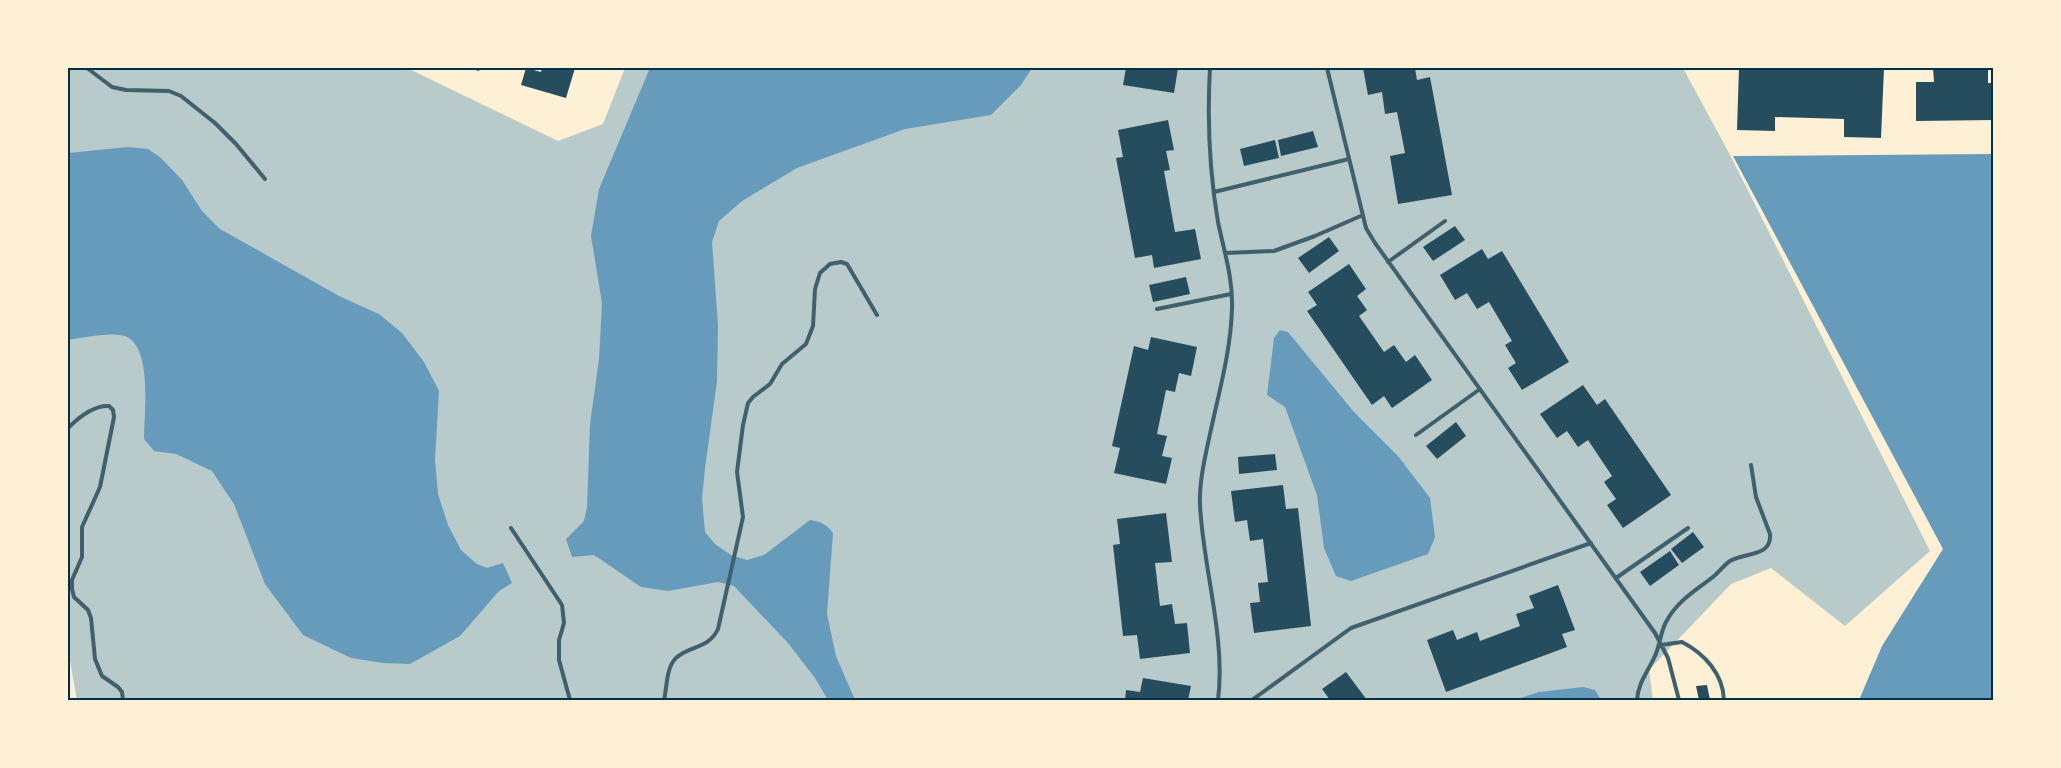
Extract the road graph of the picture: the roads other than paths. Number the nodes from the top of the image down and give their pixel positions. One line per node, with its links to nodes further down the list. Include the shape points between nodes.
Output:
1 (87, 68): 5 (lane, via 112,87 169,91 181,96 236,144)
2 (1210, 68): 6 (lane, via 1208,152)
3 (1327, 68): 4 (lane)
4 (1350, 159): 6 (lane); 7 (lane)
5 (264, 179)
6 (1214, 192): 9 (lane)
7 (1363, 215): 9 (lane, via 1274,251); 10 (lane, via 1366,228)
8 (1445, 221): 10 (lane)
9 (1225, 254): 11 (lane)
10 (1388, 262): 14 (lane)
11 (1231, 294): 12 (lane); 26 (lane, via 1230,344 1205,458 1200,503 1219,649)
12 (1157, 309)
13 (877, 315): 25 (lane, via 847,264 830,264 820,273 813,326 806,344 782,364 770,384 748,403 737,472 743,516 718,629 714,638 675,659)
14 (1480, 389): 16 (lane); 20 (lane)
15 (68, 428): 23 (lane, via 96,408 109,406 113,410 100,487 82,527 82,557 72,580 72,589 74,597 88,610 91,618 95,659 102,676 118,687)
16 (1416, 435)
17 (1751, 465): 22 (lane, via 1753,485 1771,541 1761,552 1730,562 1685,598 1666,622)
18 (511, 528): 24 (lane, via 562,605 564,623 558,660)
19 (1688, 528): 21 (lane)
20 (1591, 543): 21 (lane); 27 (lane, via 1351,628)
21 (1616, 578): 22 (lane)
22 (1661, 643): 28 (lane, via 1639,686); 29 (lane); 30 (lane, via 1682,642 1702,655 1720,680)
23 (123, 700)
24 (570, 700)
25 (664, 700)
26 (1218, 700)
27 (1252, 700)
28 (1637, 700)
29 (1679, 700)
30 (1724, 700)

